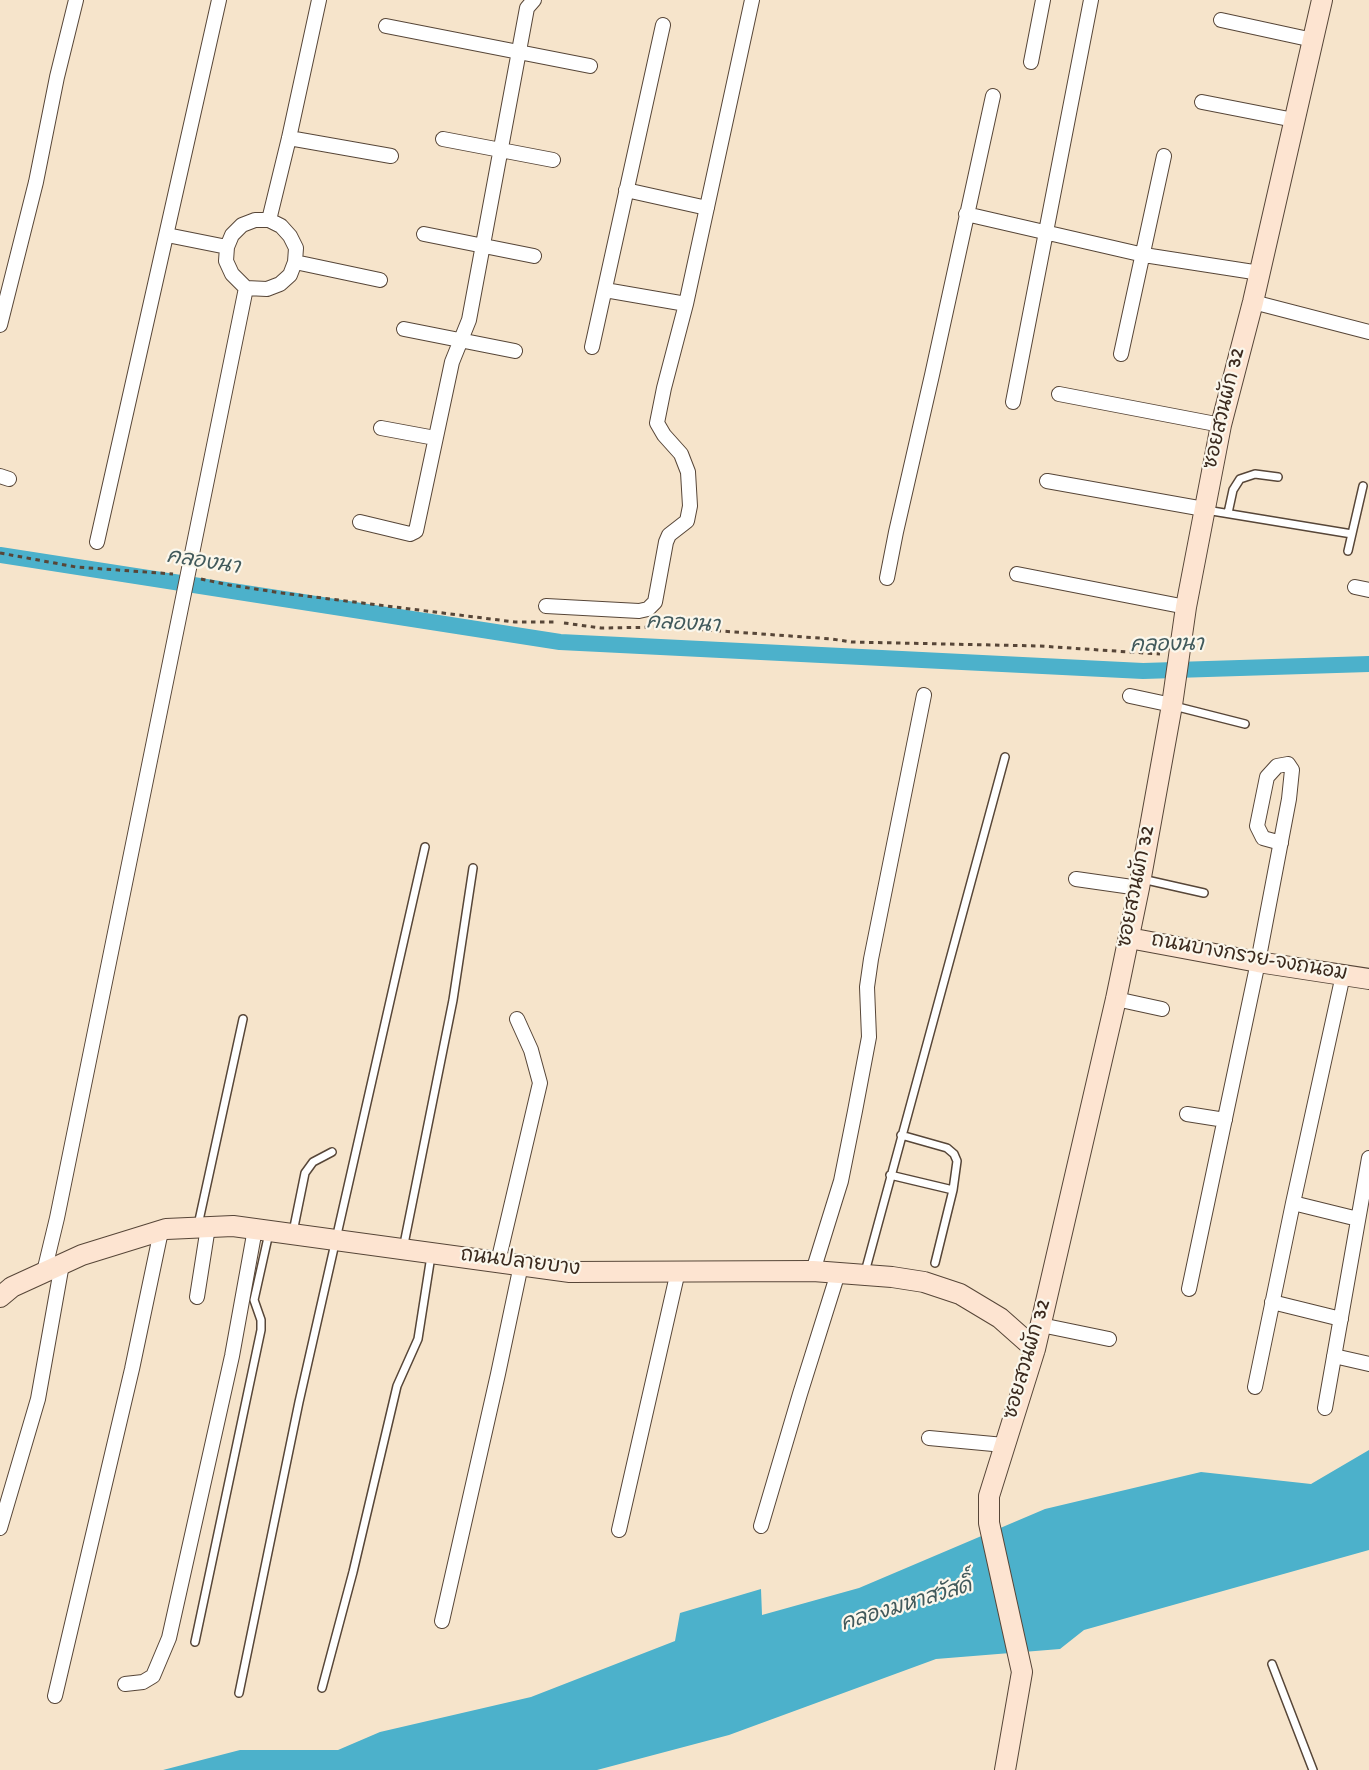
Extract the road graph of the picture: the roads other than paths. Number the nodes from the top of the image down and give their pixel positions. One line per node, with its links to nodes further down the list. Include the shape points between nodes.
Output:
1 (76, 0): 43 (street)
2 (219, 0): 31 (street)
3 (319, 0): 19 (street)
4 (752, 0): 26 (street)
5 (1043, 0): 14 (street)
6 (1091, 0): 30 (street)
7 (1322, 0): 12 (street, ซอยสวนผัก 32)
8 (528, 3): 13 (street)
9 (1221, 20): 12 (street)
10 (386, 26): 13 (street)
11 (663, 26): 25 (street)
12 (1313, 40): 18 (street, ซอยสวนผัก 32)
13 (518, 52): 15 (street); 21 (street)
14 (1031, 62)
15 (590, 66)
16 (993, 96): 27 (street)
17 (1202, 102): 18 (street)
18 (1294, 120): 37 (street, ซอยสวนผัก 32)
19 (289, 138): 22 (street); 28 (street)
20 (443, 138): 21 (street)
21 (500, 150): 24 (street); 32 (street)
22 (391, 156)
23 (1164, 156): 35 (street)
24 (553, 160)
25 (626, 190): 26 (street); 40 (street)
26 (707, 208): 42 (street)
27 (966, 214): 30 (street); 65 (street)
28 (268, 220): 33 (street, via 242,225); 36 (street, via 290,236 296,248)
29 (424, 234): 32 (street)
30 (1046, 234): 35 (street); 51 (street)
31 (167, 235): 33 (street); 62 (street)
32 (482, 245): 34 (street); 46 (street, via 469,320)
33 (227, 247): 39 (street, via 226,261 232,274)
34 (534, 255)
35 (1144, 255): 37 (street); 49 (street)
36 (295, 262): 38 (street); 39 (street, via 290,275 280,284 267,289)
37 (1260, 273): 41 (street, ซอยสวนผัก 32)
38 (380, 280)
39 (246, 288): 106 (street, via 57,1218)
40 (604, 290): 42 (street); 47 (street)
41 (1253, 302): 45 (street); 52 (street, ซอยสวนผัก 32)
42 (686, 304): 66 (street, via 657,423 681,454 688,472 690,506 687,521 666,542 655,602 639,611)
43 (0, 325)
44 (404, 329): 46 (street)
45 (1369, 332)
46 (461, 340): 48 (street); 54 (street, via 452,362)
47 (592, 347)
48 (515, 351)
49 (1121, 354)
50 (1059, 394): 52 (street)
51 (1013, 402)
52 (1221, 425): 58 (street, ซอยสวนผัก 32)
53 (381, 428): 54 (street)
54 (435, 438): 60 (street, via 416,531 410,534)
55 (1278, 477): 59 (lane, via 1255,474 1240,479)
56 (1047, 481): 58 (street)
57 (1363, 486): 61 (lane)
58 (1204, 509): 59 (lane); 67 (street, ซอยสวนผัก 32)
59 (1228, 513): 61 (lane)
60 (360, 522)
61 (1352, 534): 63 (lane)
62 (97, 542)
63 (1348, 551)
64 (1017, 574): 67 (street)
65 (887, 578)
66 (546, 606)
67 (1186, 607): 70 (street, ซอยสวนผัก 32)
68 (924, 694): 108 (street, via 871,959 867,987 869,1037 855,1112 841,1181)
69 (1130, 696): 70 (street)
70 (1172, 705): 71 (lane); 77 (street, ซอยสวนผัก 32)
71 (1245, 724)
72 (1005, 757): 89 (lane)
73 (1281, 843): 73 (street, via 1263,838 1257,826 1267,777 1277,766 1288,764 1292,770); 80 (street)
74 (425, 847): 100 (lane)
75 (473, 868): 101 (lane, via 453,1000)
76 (1076, 879): 77 (street)
77 (1139, 884): 78 (lane); 79 (street, ซอยสวนผัก 32)
78 (1204, 893)
79 (1129, 938): 80 (street, ถนนบางกรวย-จงถนอม); 83 (street, ซอยสวนผัก 32)
80 (1258, 962): 81 (street, ถนนบางกรวย-จงถนอม); 88 (street)
81 (1343, 975): 82 (street, ถนนบางกรวย-จงถนอม); 94 (street)
82 (1369, 979)
83 (1116, 999): 84 (street); 116 (street, ซอยสวนผัก 32)
84 (1162, 1009)
85 (243, 1018): 96 (lane)
86 (518, 1019): 103 (street, via 540,1083)
87 (1187, 1114): 88 (street)
88 (1225, 1120): 111 (street)
89 (901, 1135): 92 (lane); 93 (lane, via 947,1148 954,1154 957,1161)
90 (332, 1152): 99 (lane, via 313,1162 305,1173)
91 (1369, 1158): 95 (street)
92 (890, 1175): 93 (lane); 110 (lane)
93 (953, 1190): 104 (lane)
94 (1293, 1203): 95 (street); 114 (street)
95 (1358, 1219): 115 (street)
96 (203, 1227): 97 (street, ถนนปลายบาง); 98 (street, ถนนปลายบาง); 113 (street)
97 (262, 1230): 99 (street, ถนนปลายบาง); 129 (lane, via 254,1300 261,1330); 131 (street, via 169,1638 153,1676 143,1682)
98 (161, 1231): 106 (street, ถนนปลายบาง); 134 (street)
99 (293, 1234): 100 (street, ถนนปลายบาง)
100 (334, 1240): 101 (street, ถนนปลายบาง); 133 (lane)
101 (403, 1249): 102 (street, ถนนปลายบาง)
102 (431, 1253): 103 (street, ถนนปลายบาง); 132 (lane, via 418,1339 397,1386)
103 (498, 1262): 105 (street, ถนนปลายบาง)
104 (935, 1263)
105 (521, 1265): 107 (street, ถนนปลายบาง, via 570,1272); 128 (street)
106 (53, 1268): 112 (street, ถนนปลายบาง, via 12,1287); 126 (street, via 38,1399)
107 (678, 1271): 108 (street, ถนนปลายบาง); 127 (street)
108 (813, 1271): 109 (street, ถนนปลายบาง)
109 (838, 1273): 110 (street, ถนนปลายบาง); 125 (street)
110 (864, 1275): 118 (street, ถนนปลายบาง, via 924,1282 960,1294 1000,1318)
111 (1189, 1289)
112 (0, 1297)
113 (197, 1297)
114 (1272, 1302): 115 (street); 121 (street)
115 (1341, 1319): 119 (street)
116 (1041, 1324): 117 (street); 118 (street, ซอยสวนผัก 32)
117 (1108, 1339)
118 (1035, 1349): 124 (street, ซอยสวนผัก 32)
119 (1334, 1356): 120 (street); 122 (street)
120 (1369, 1364)
121 (1255, 1387)
122 (1325, 1408)
123 (929, 1438): 124 (street)
124 (1004, 1445): 135 (street, ซอยสวนผัก 32, via 989,1496 989,1522 1022,1672)
125 (761, 1526)
126 (0, 1528)
127 (619, 1530)
128 (442, 1621)
129 (195, 1642)
130 (1272, 1664): 136 (lane)
131 (125, 1684)
132 (322, 1688)
133 (239, 1693)
134 (55, 1696)
135 (1005, 1770)
136 (1313, 1770)

